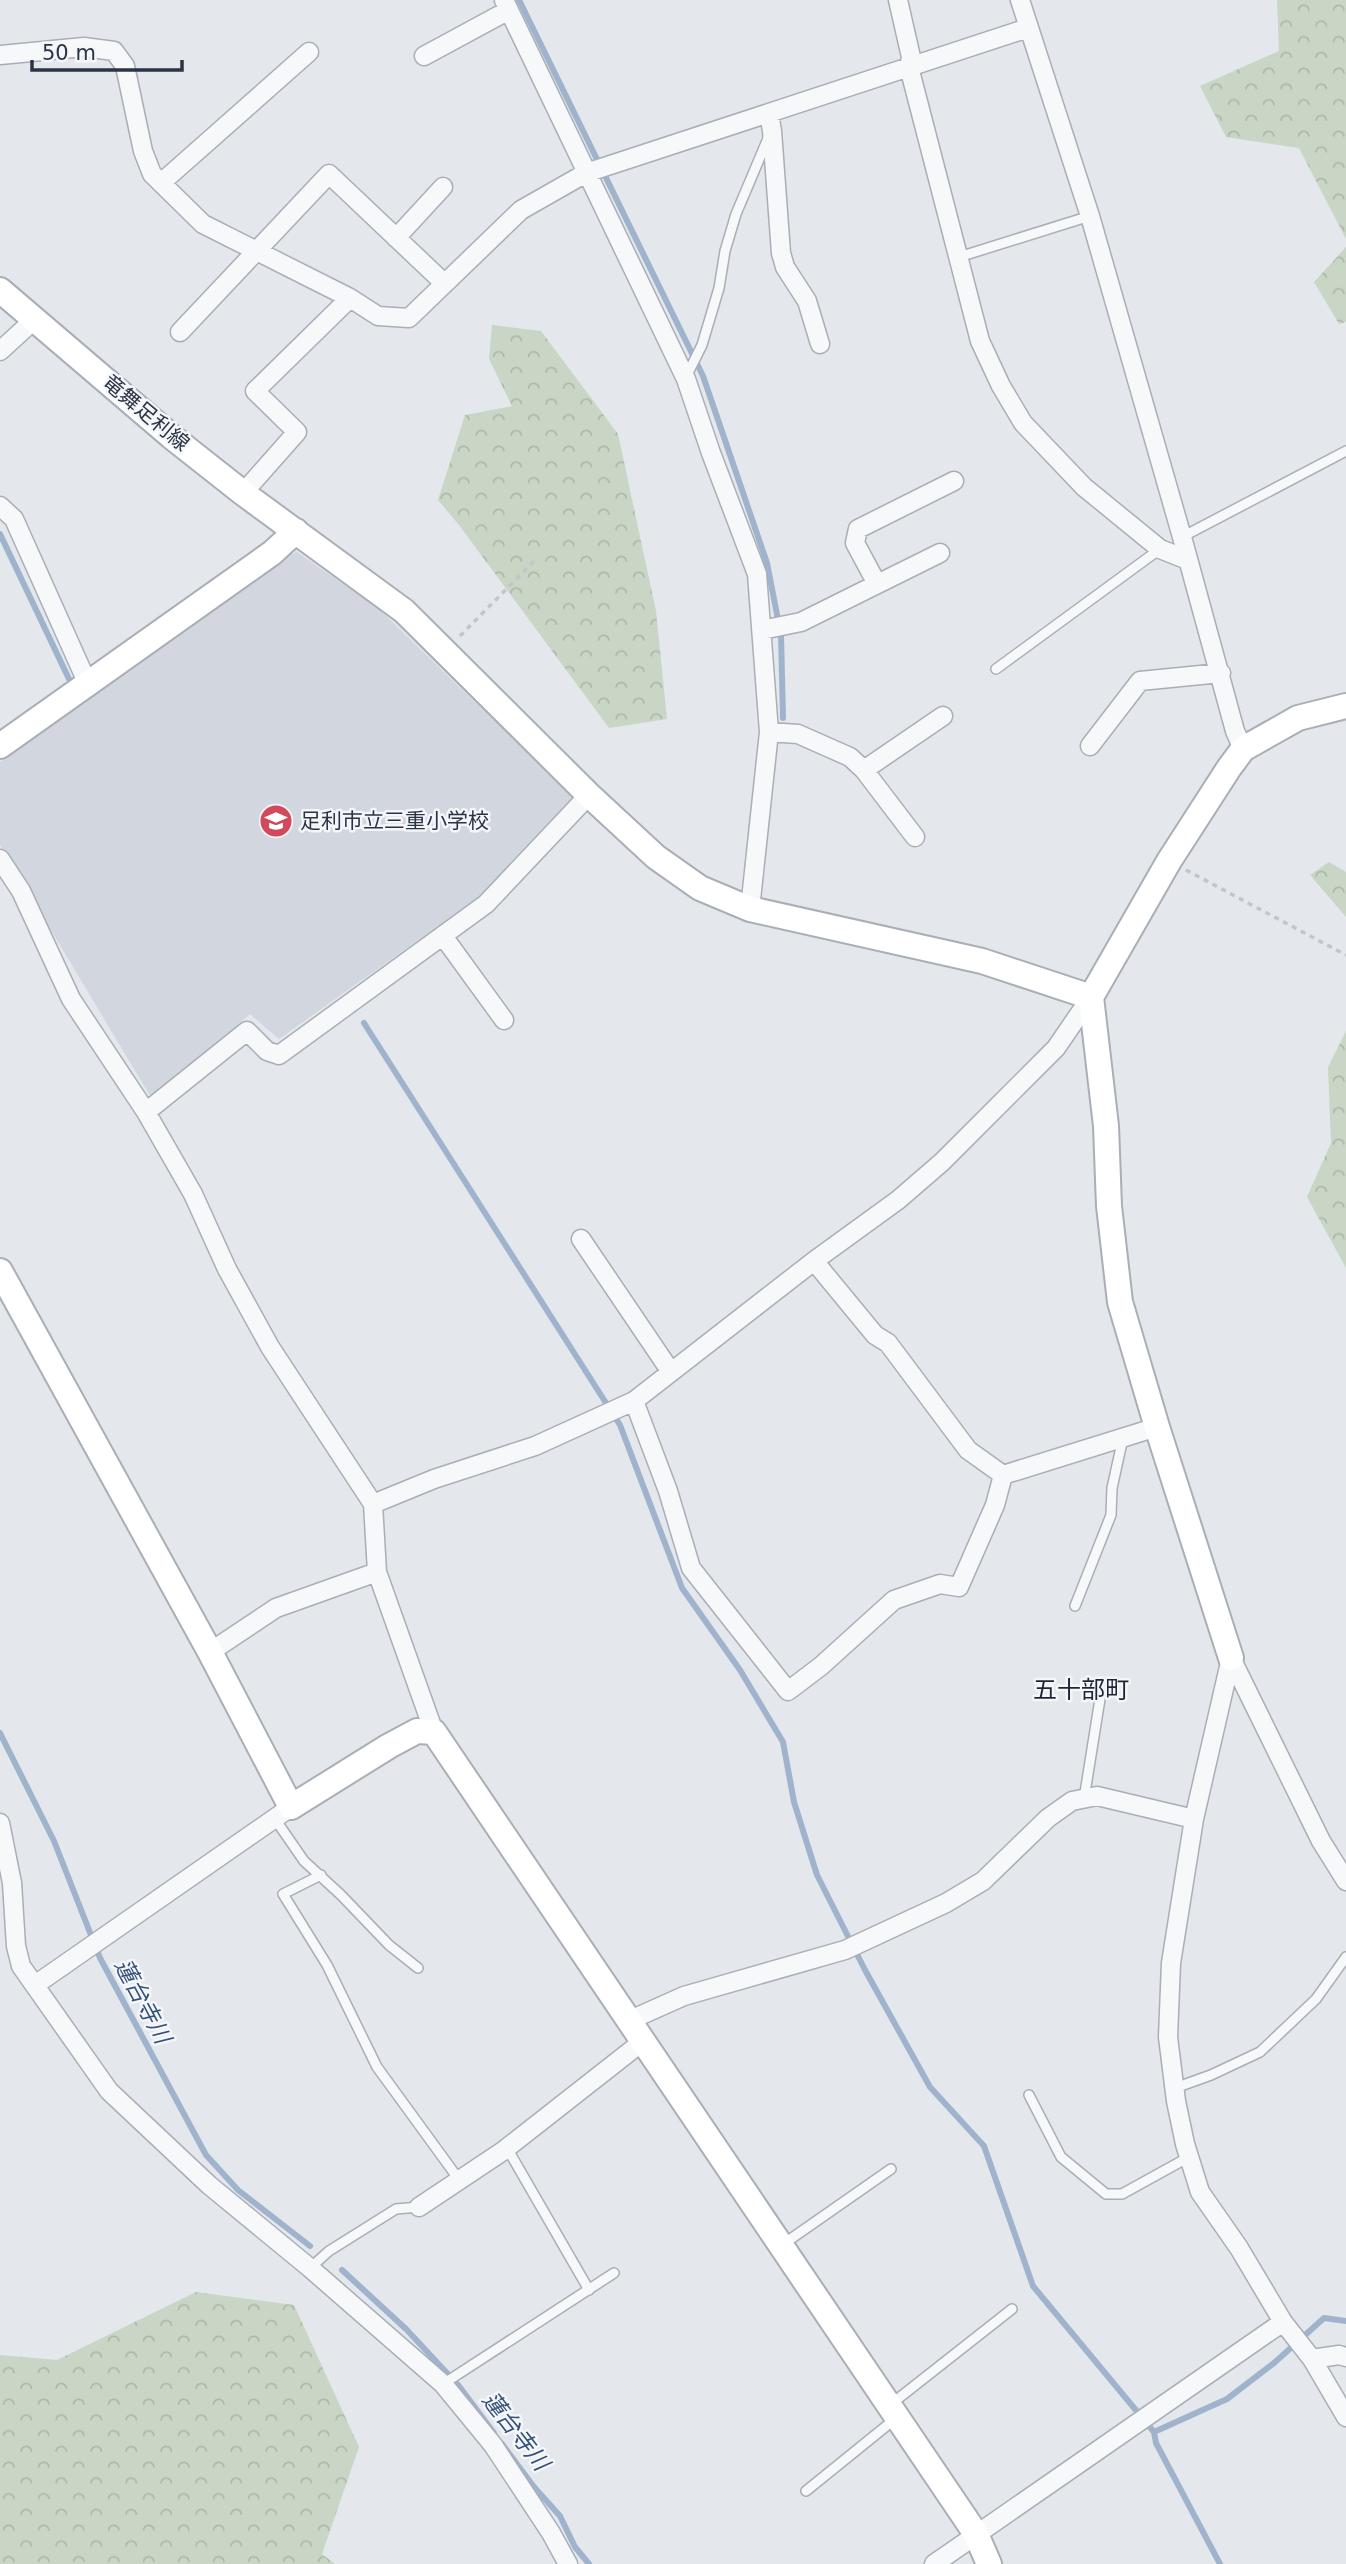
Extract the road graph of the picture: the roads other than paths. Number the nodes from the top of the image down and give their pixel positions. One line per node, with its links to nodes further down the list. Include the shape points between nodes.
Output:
1 (898, 0): 8 (street, via 911,57)
2 (1020, 0): 4 (street)
3 (507, 5): 7 (street); 11 (street)
4 (1028, 28): 8 (street); 14 (street)
5 (309, 52): 12 (street)
6 (0, 55): 12 (street, via 84,47 114,51 125,66 143,151)
7 (424, 56)
8 (909, 67): 9 (street); 17 (street)
9 (769, 113): 10 (street); 11 (street)
10 (772, 131): 23 (street, via 781,253 807,301); 25 (lane, via 736,214 702,345)
11 (586, 173): 18 (street, via 521,210); 25 (street)
12 (161, 183): 16 (street, via 203,224)
13 (443, 187): 15 (street)
14 (1090, 216): 17 (lane); 31 (street)
15 (396, 238): 16 (street, via 328,174); 18 (street)
16 (256, 250): 20 (street); 22 (street)
17 (958, 257): 32 (street, via 980,341 1023,424 1084,487)
18 (444, 283): 20 (street, via 409,318 378,316)
19 (0, 290): 21 (street, 竜舞足利線)
20 (350, 298): 28 (street, via 255,391 297,432)
21 (35, 319): 24 (street); 28 (street, 竜舞足利線)
22 (180, 332)
23 (820, 344)
24 (0, 351)
25 (686, 379): 36 (street, via 757,574)
26 (1346, 451): 31 (lane)
27 (954, 481): 35 (street, via 858,529 855,543)
28 (243, 493): 30 (street, 竜舞足利線)
29 (0, 506): 39 (street, via 14,519)
30 (296, 531): 39 (street, via 272,553); 47 (street, 竜舞足利線, via 404,611)
31 (1182, 537): 34 (street)
32 (1160, 549): 34 (street); 37 (lane)
33 (940, 553): 35 (street)
34 (1188, 560): 38 (street)
35 (877, 584): 36 (street, via 801,622)
36 (762, 630): 42 (street)
37 (996, 669)
38 (1221, 673): 44 (street, via 1140,681); 45 (street)
39 (87, 682): 43 (street)
40 (1346, 706): 45 (street, via 1298,718)
41 (943, 716): 46 (street)
42 (769, 732): 46 (street, via 798,734 850,757); 50 (street)
43 (0, 746)
44 (1090, 746)
45 (1243, 749): 52 (street, via 1169,861)
46 (864, 770): 48 (street)
47 (589, 794): 50 (street, 竜舞足利線, via 656,858 700,888); 51 (street, via 486,904)
48 (915, 837)
49 (0, 859): 54 (street, via 21,891 71,999)
50 (750, 909): 52 (street, 竜舞足利線, via 982,961)
51 (443, 936): 53 (street); 54 (street, via 279,1055 267,1051 247,1031)
52 (1091, 997): 56 (street, via 1056,1048 942,1162); 60 (street, via 1120,1302)
53 (504, 1020)
54 (146, 1112): 63 (street, via 270,1347)
55 (581, 1239): 58 (street)
56 (814, 1261): 58 (street); 62 (street, via 875,1335 888,1343 968,1450)
57 (0, 1271): 66 (street)
58 (671, 1373): 59 (street)
59 (634, 1401): 62 (street, via 691,1568 788,1691 894,1600 940,1584 959,1587 995,1505); 63 (street, via 536,1446)
60 (1157, 1427): 61 (street); 67 (street)
61 (1123, 1438): 62 (street); 65 (lane, via 1111,1515)
62 (1003, 1475)
63 (373, 1504): 64 (street)
64 (377, 1572): 66 (street, via 275,1608); 69 (street)
65 (1074, 1606)
66 (210, 1652): 71 (street)
67 (1231, 1658): 72 (street); 75 (street, via 1321,1841)
68 (1100, 1699): 70 (lane)
69 (434, 1732): 71 (street, via 417,1731 389,1745); 79 (street)
70 (1084, 1799): 72 (street, via 1097,1796); 79 (street, via 1072,1801 1048,1818 983,1881 946,1903 845,1950 684,1996)
71 (283, 1813): 74 (lane, via 304,1861); 78 (street)
72 (1194, 1819): 81 (street, via 1171,1963 1168,2037)
73 (0, 1823): 78 (street, via 12,1883 16,1946 21,1966)
74 (321, 1875): 77 (lane); 86 (lane, via 283,1894 327,1965 377,2067)
75 (1346, 1881)
76 (1346, 1956): 81 (lane, via 1316,1998 1260,2052)
77 (418, 1968)
78 (35, 1985): 89 (street, via 110,2091 209,2185)
79 (628, 2021): 80 (street)
80 (642, 2042): 83 (street); 88 (street)
81 (1175, 2088): 84 (street)
82 (1029, 2095): 84 (lane, via 1061,2157 1107,2194 1122,2194)
83 (507, 2148): 86 (street); 91 (lane)
84 (1189, 2157): 93 (street, via 1200,2192)
85 (891, 2169): 88 (lane)
86 (460, 2181): 87 (street)
87 (419, 2207): 89 (lane, via 396,2210)
88 (781, 2246): 97 (street)
89 (310, 2268): 96 (street)
90 (614, 2273): 91 (lane)
91 (589, 2290): 96 (lane)
92 (1012, 2309): 97 (lane)
93 (1283, 2322): 95 (street); 100 (street)
94 (1346, 2357): 95 (street)
95 (1312, 2359): 98 (street)
96 (443, 2384): 101 (street, via 493,2445)
97 (893, 2412): 99 (lane); 100 (street)
98 (1346, 2417)
99 (806, 2491)
100 (976, 2534): 102 (street); 103 (street)
101 (568, 2564)
102 (933, 2564)
103 (989, 2564)

